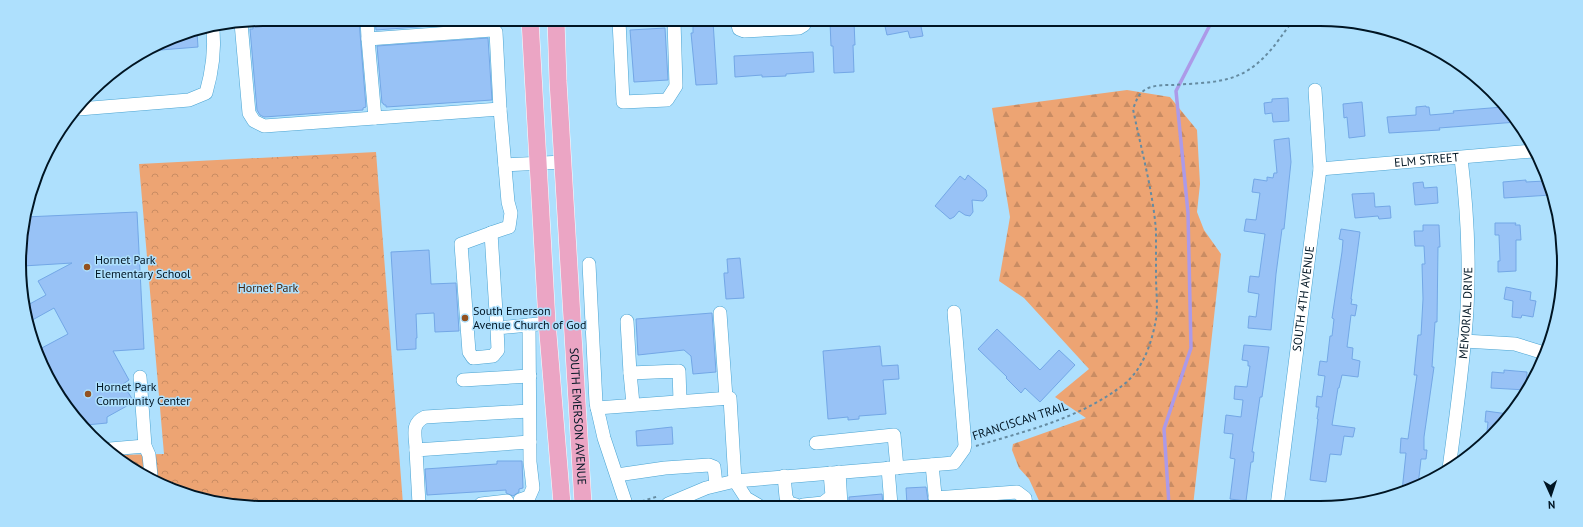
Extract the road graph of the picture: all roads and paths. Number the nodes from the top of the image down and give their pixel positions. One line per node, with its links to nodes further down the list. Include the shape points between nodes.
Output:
1 (367, 26): 11 (street)
2 (530, 26): 19 (main road, SOUTH EMERSON AVENUE)
3 (556, 26): 18 (main road, SOUTH EMERSON AVENUE)
4 (619, 26): 5 (street, via 622,102 667,100 676,86)
5 (674, 26)
6 (738, 26): 7 (street, via 744,31)
7 (802, 26)
8 (1288, 26): 45 (path, FRANCISCAN TRAIL, via 1266,57 1244,73 1226,80 1158,86 1137,96 1133,109 1156,230 1156,318 1149,348 1137,371 1124,384 1102,399 1073,414)
9 (241, 27): 15 (street, via 249,113 254,121 264,126)
10 (213, 32): 14 (street, via 215,43 211,77 206,93 189,100)
11 (368, 39): 13 (street, via 492,30 496,32); 15 (street)
12 (1315, 90): 21 (street, SOUTH 4TH AVENUE)
13 (500, 109): 15 (street); 20 (street)
14 (83, 110)
15 (374, 118)
16 (1529, 151): 17 (street, ELM STREET)
17 (1461, 158): 21 (street, ELM STREET); 30 (street, MEMORIAL DRIVE, via 1468,252)
18 (563, 162): 19 (street); 59 (main road, SOUTH EMERSON AVENUE)
19 (538, 163): 20 (street); 27 (main road, SOUTH EMERSON AVENUE)
20 (505, 165): 22 (street, via 511,213 509,227)
21 (1320, 168): 70 (street, SOUTH 4TH AVENUE)
22 (491, 233): 29 (street); 29 (street, via 461,244 470,352 474,358 493,356 498,350)
23 (589, 264): 39 (street, SOUTH EMERSON AVENUE)
24 (954, 312): 45 (street)
25 (720, 313): 36 (street)
26 (627, 321): 32 (street)
27 (547, 322): 28 (street); 58 (main road, SOUTH EMERSON AVENUE)
28 (529, 325): 29 (street); 33 (street)
29 (497, 328)
30 (1464, 341): 31 (street, via 1515,344); 47 (street, MEMORIAL DRIVE)
31 (1540, 352)
32 (630, 373): 37 (street, via 679,371); 38 (street)
33 (530, 376): 35 (street); 40 (street)
34 (140, 377): 43 (street)
35 (462, 380)
36 (726, 398): 37 (street); 54 (street, via 730,398)
37 (680, 401): 38 (street)
38 (633, 404): 39 (street)
39 (597, 408): 52 (street, SOUTH EMERSON AVENUE, via 604,438)
40 (529, 411): 41 (street); 46 (street, via 425,417 415,425)
41 (530, 442): 46 (street); 57 (street, via 533,488 529,497)
42 (816, 442): 49 (street, via 894,435)
43 (145, 446): 44 (street); 50 (street, via 149,455)
44 (115, 449)
45 (964, 449): 48 (street, via 954,463)
46 (416, 450): 56 (street)
47 (1450, 462)
48 (937, 465): 49 (street); 67 (street)
49 (893, 468): 51 (street); 66 (street)
50 (151, 472)
51 (834, 472): 53 (street); 64 (street, via 832,496); 65 (street)
52 (618, 475): 55 (street, via 709,465 714,467); 60 (street, SOUTH EMERSON AVENUE)
53 (784, 476): 54 (street); 63 (street)
54 (736, 481): 55 (street); 62 (street, via 746,498)
55 (716, 484): 61 (street)
56 (419, 501)
57 (513, 501)
58 (562, 501)
59 (583, 501)
60 (625, 501)
61 (670, 501)
62 (752, 501)
63 (788, 501)
64 (826, 501)
65 (840, 501)
66 (891, 501)
67 (936, 501)
68 (944, 501): 69 (street, via 1017,492)
69 (1025, 501)
70 (1277, 501)

